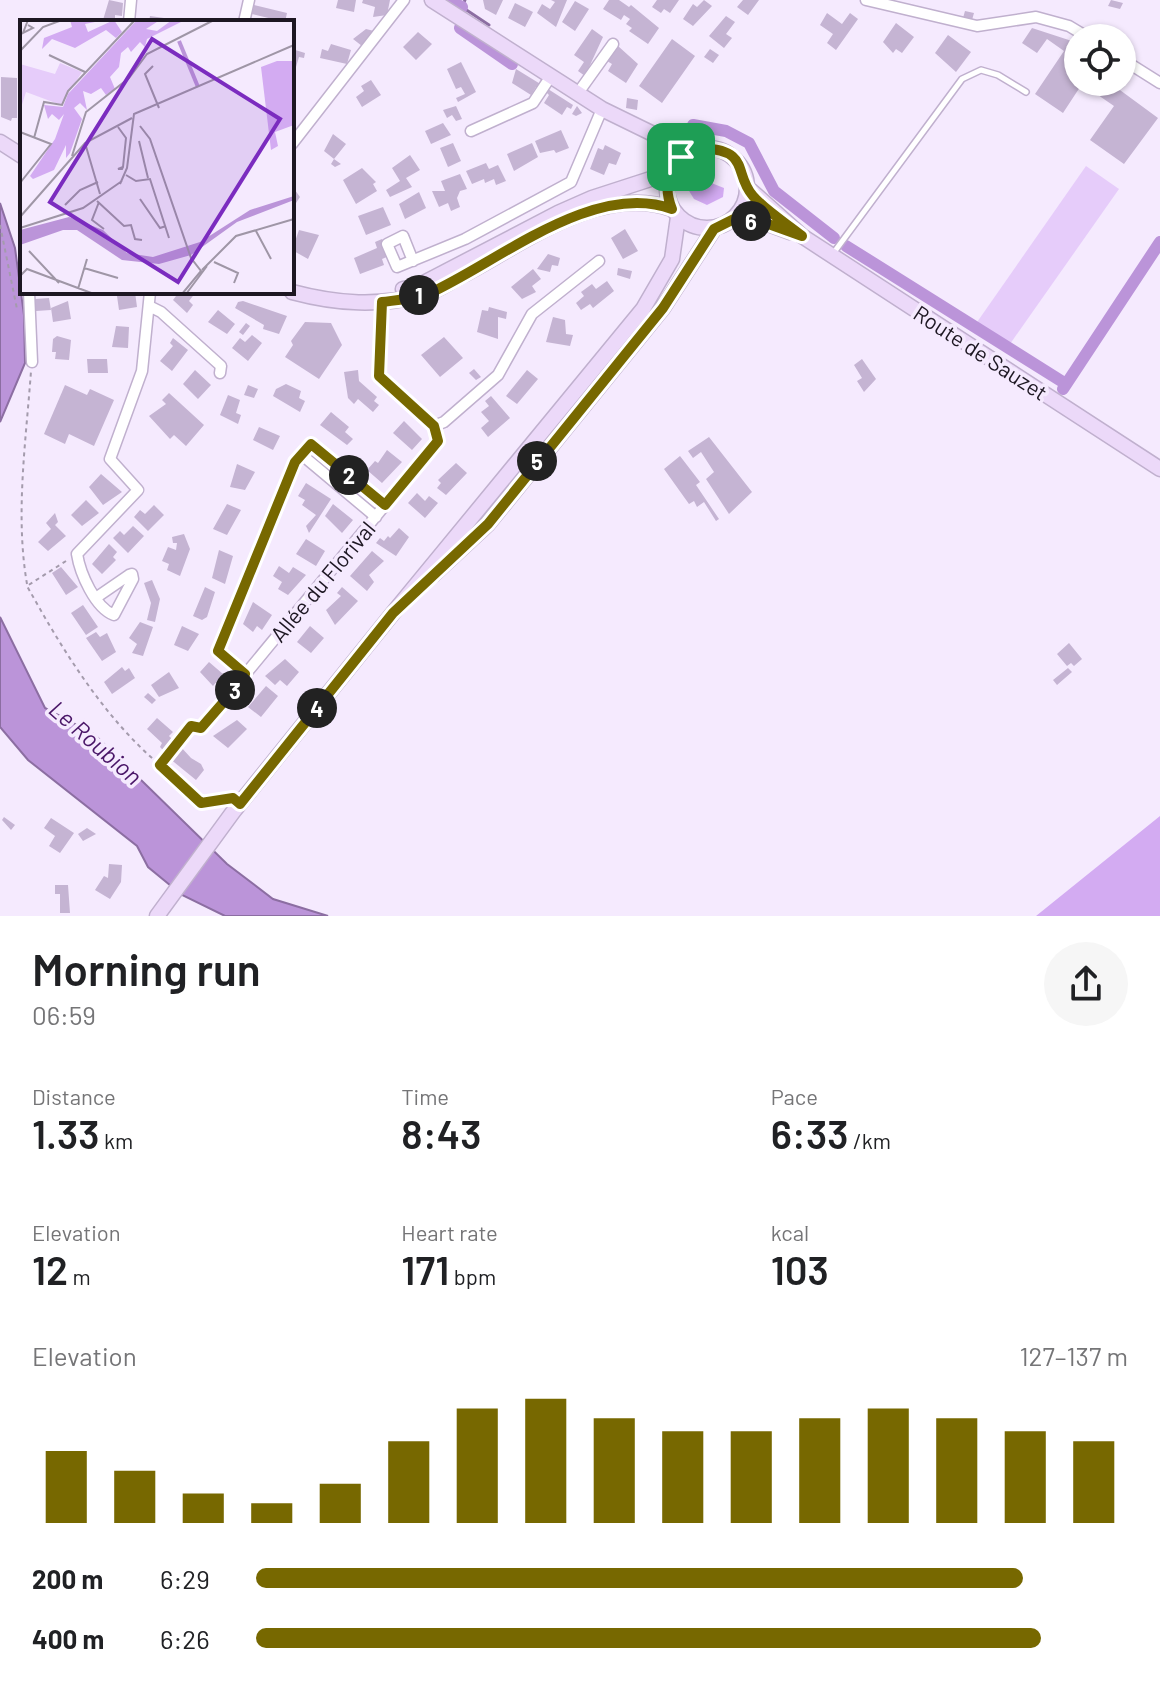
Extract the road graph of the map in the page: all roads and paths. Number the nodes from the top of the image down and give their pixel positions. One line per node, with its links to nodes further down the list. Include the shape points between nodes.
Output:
1 (131, 0): 6 (street)
2 (249, 0): 7 (street)
3 (404, 0): 17 (street)
4 (432, 0): 11 (main road)
5 (866, 0): 8 (street, via 977,26 1036,17)
6 (129, 20)
7 (244, 20)
8 (1064, 25)
9 (613, 44): 14 (street)
10 (1136, 68): 12 (street)
11 (551, 76): 14 (main road); 16 (street, via 533,103)
12 (1160, 83)
13 (1026, 92): 28 (lane, via 981,70 962,79)
14 (578, 93): 15 (main road)
15 (602, 109): 19 (main road); 29 (street, via 571,182)
16 (471, 131)
17 (294, 141)
18 (0, 142): 20 (main road)
19 (690, 152): 21 (main road); 22 (main road, via 716,149 729,154)
20 (20, 155)
21 (669, 173): 23 (main road, via 666,185); 34 (main road, via 569,208 418,286 368,297)
22 (748, 188): 24 (main road); 27 (main road, Route de Sauzet)
23 (675, 213): 26 (main road, via 701,229); 35 (main road, via 653,202 604,206 560,223 427,294); 48 (main road, via 672,259 643,309)
24 (734, 219): 26 (main road); 27 (main road, Route de Sauzet, via 760,221)
25 (0, 225): 37 (path, via 17,309)
26 (714, 229): 48 (main road, via 663,308 488,524)
27 (802, 236): 28 (main road, Route de Sauzet)
28 (832, 255): 42 (main road, Route de Sauzet)
29 (413, 261)
30 (599, 261): 40 (street, via 532,314 498,375)
31 (294, 293): 34 (main road)
32 (29, 294): 37 (street)
33 (150, 294): 36 (street)
34 (315, 298): 35 (main road)
35 (382, 302): 40 (street, via 379,376)
36 (149, 306): 39 (street, via 205,349 221,366); 45 (street, via 142,371 110,459 138,490)
37 (30, 314): 38 (street)
38 (32, 362): 46 (path, via 23,495)
39 (220, 373)
40 (434, 426): 43 (street, Allée du Florival, via 438,441)
41 (302, 455): 43 (street, via 311,444); 44 (street); 49 (street, via 218,651)
42 (1160, 469)
43 (385, 505): 44 (street, Allée du Florival)
44 (376, 517): 49 (street, Allée du Florival)
45 (77, 554): 46 (path); 47 (street, via 80,573)
46 (27, 586): 51 (path, via 119,725)
47 (97, 597)
48 (393, 613): 52 (main road)
49 (245, 674): 50 (street, Allée du Florival, via 201,728)
50 (191, 726): 51 (path)
51 (160, 765): 52 (path, via 201,803 233,798)
52 (237, 808): 53 (main road)
53 (165, 902): 54 (main road); 55 (main road)
54 (145, 916)
55 (157, 916)

